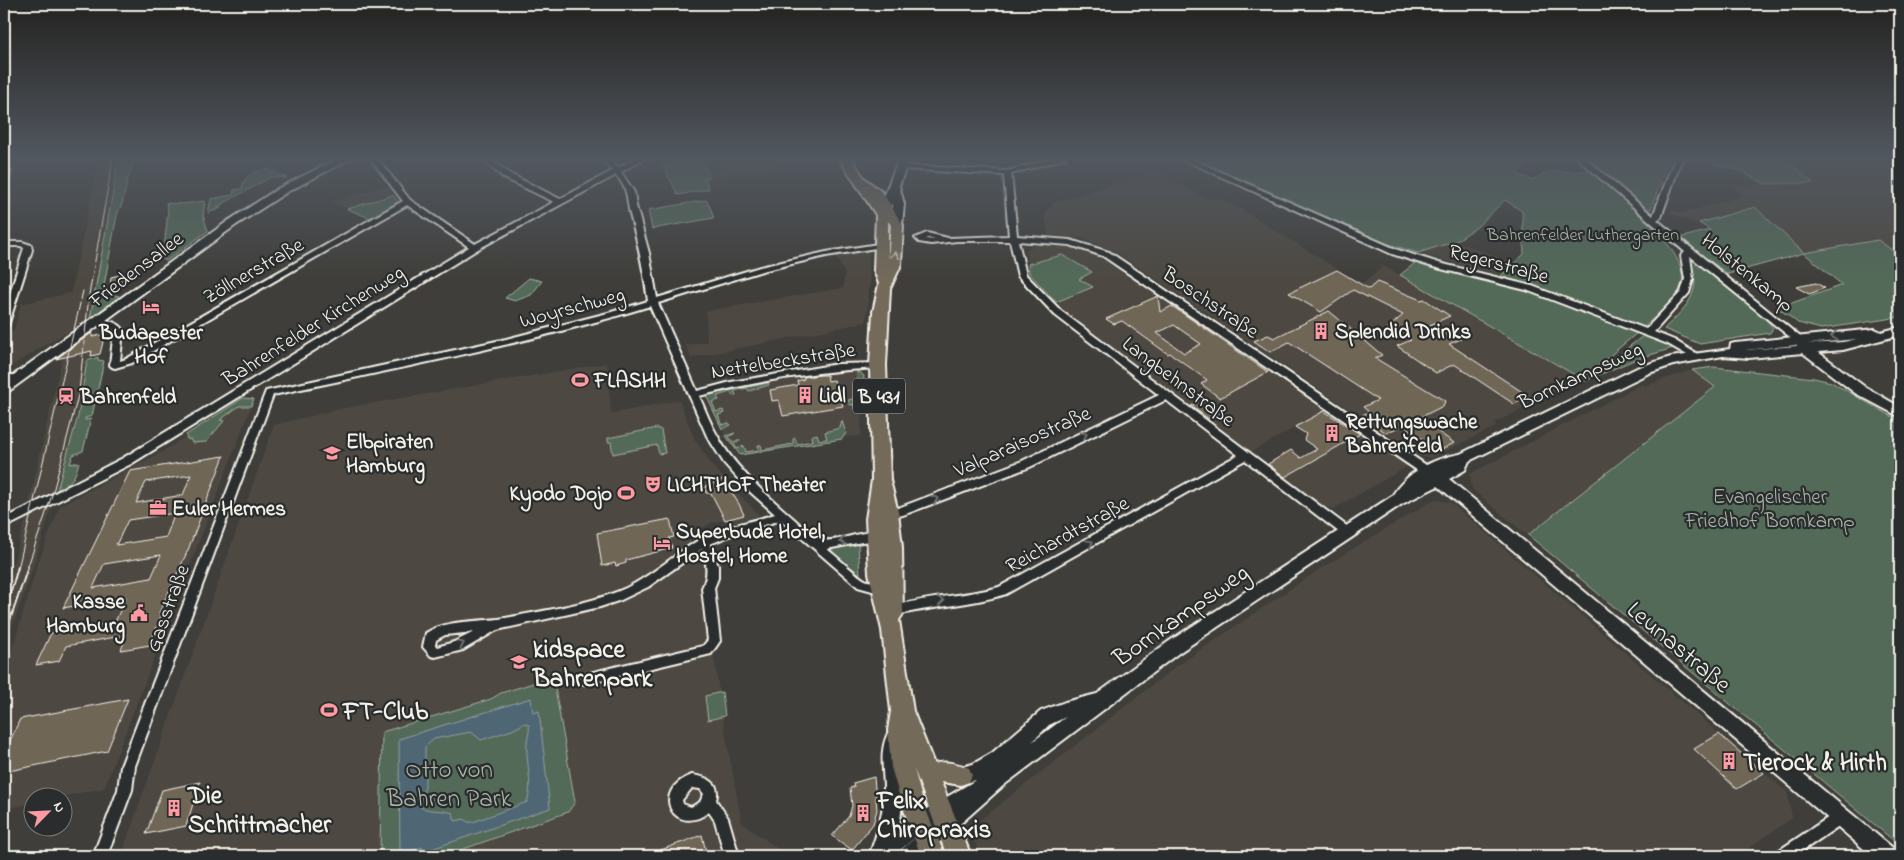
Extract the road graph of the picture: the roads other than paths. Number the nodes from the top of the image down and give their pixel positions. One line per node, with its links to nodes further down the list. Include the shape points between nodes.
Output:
1 (270, 198): 26 (main road, Friedensallee)
2 (404, 198): 14 (street)
3 (553, 198): 13 (street)
4 (564, 198): 13 (street, Bahrenfelder Kirchenweg)
5 (633, 198): 25 (street)
6 (874, 198): 15 (main road)
7 (888, 198): 15 (main road)
8 (898, 198): 17 (main road)
9 (1011, 198): 18 (street, Langbehnstraße)
10 (1274, 198): 29 (street, Regerstraße, via 1401,254 1515,283)
11 (1627, 198): 16 (street, Holstenkamp)
12 (1665, 198): 16 (street, via 1658,217)
13 (559, 201): 22 (street, Bahrenfelder Kirchenweg)
14 (407, 202): 22 (street); 26 (street, Zöllnerstraße, via 129,361 115,364 119,329)
15 (884, 210): 17 (main road); 21 (main road, B 431)
16 (1653, 220): 23 (street, Holstenkamp)
17 (897, 225): 24 (main road, B 431, one-way to 17, via 894,265)
18 (1015, 239): 19 (street, Boschstraße); 38 (street, Langbehnstraße, via 1022,276 1050,306); 41 (street, Boschstraße, via 1074,242 1106,254)
19 (947, 240)
20 (4, 244): 27 (street, via 22,244 28,250)
21 (882, 245): 24 (main road, B 431, via 881,270); 25 (street, Woyrschweg, via 783,263)
22 (475, 247): 34 (street, Bahrenfelder Kirchenweg)
23 (1691, 252): 29 (street, via 1685,256 1689,279 1685,293); 30 (street, Holstenkamp)
24 (885, 283): 32 (main road, B 431, via 880,312)
25 (653, 303): 36 (street, Woyrschweg, via 506,342); 37 (street)
26 (99, 321): 33 (main road, Friedensallee)
27 (4, 326)
28 (1900, 331): 30 (main road, one-way to 30); 30 (main road, via 1858,344)
29 (1648, 333): 31 (street, Regerstraße)
30 (1807, 346): 31 (main road, Bornkampsweg, via 1749,354 1723,352); 39 (main road, Holstenkamp, via 1860,390)
31 (1694, 356): 41 (main road, Bornkampsweg, via 1632,374 1463,458 1460,466)
32 (878, 365): 37 (street, Nettelbeckstraße, via 838,367); 42 (main road, B 431)
33 (10, 378): 35 (main road, Friedensallee)
34 (251, 384): 36 (street); 45 (street, Bahrenfelder Kirchenweg, via 127,461)
35 (4, 388)
36 (269, 393): 64 (street, Gasstraße, via 128,766 125,790)
37 (694, 394): 44 (street, via 712,436 728,460 752,488)
38 (1167, 395): 40 (street, Langbehnstraße); 43 (street, Valparaisostraße, one-way to 38, via 1017,467)
39 (1899, 413)
40 (1247, 456): 46 (street, Langbehnstraße); 52 (street, Reichardtstraße, one-way to 40, via 935,601 983,597 1002,591)
41 (1433, 475): 46 (main road, Bornkampsweg, via 1412,494 1397,500); 61 (main road, Leunastraße)
42 (881, 480): 43 (main road, B 431); 47 (main road, B 431, via 876,499)
43 (888, 514): 50 (main road, B 431)
44 (783, 515): 48 (street); 49 (street, via 728,530)
45 (4, 524)
46 (1348, 533): 55 (main road, Bornkampsweg, via 1174,647)
47 (875, 536): 48 (street, one-way to 48, via 826,544); 50 (street); 51 (main road, B 431)
48 (811, 540): 51 (street, via 862,584 868,587)
49 (704, 543): 53 (street, via 653,580 628,593 603,602); 54 (street, via 710,553 712,569 708,588 714,641 707,650)
50 (891, 547): 51 (main road, B 431)
51 (887, 581): 52 (main road, B 431)
52 (893, 620): 56 (main road, B 431)
53 (495, 625)
54 (585, 679)
55 (1111, 695): 57 (main road, Bornkampsweg); 58 (main road, via 1053,714 1032,727)
56 (900, 718): 59 (main road, B 431); 63 (main road, B 431, via 898,738 907,787); 66 (main road, via 890,756 894,796)
57 (1070, 724): 58 (main road); 62 (main road, Bornkampsweg)
58 (1020, 742): 59 (main road, via 983,768)
59 (942, 770): 62 (main road, B 431)
60 (709, 801): 65 (street, via 721,818)
61 (1841, 816): 69 (street); 70 (main road, Leunastraße)
62 (944, 817): 63 (main road, Bornkampsweg); 68 (main road, B 431)
63 (926, 840): 66 (main road, via 902,834); 67 (main road)
64 (100, 856)
65 (732, 856)
66 (879, 856)
67 (909, 856)
68 (959, 856)
69 (1783, 856)
70 (1887, 856)

